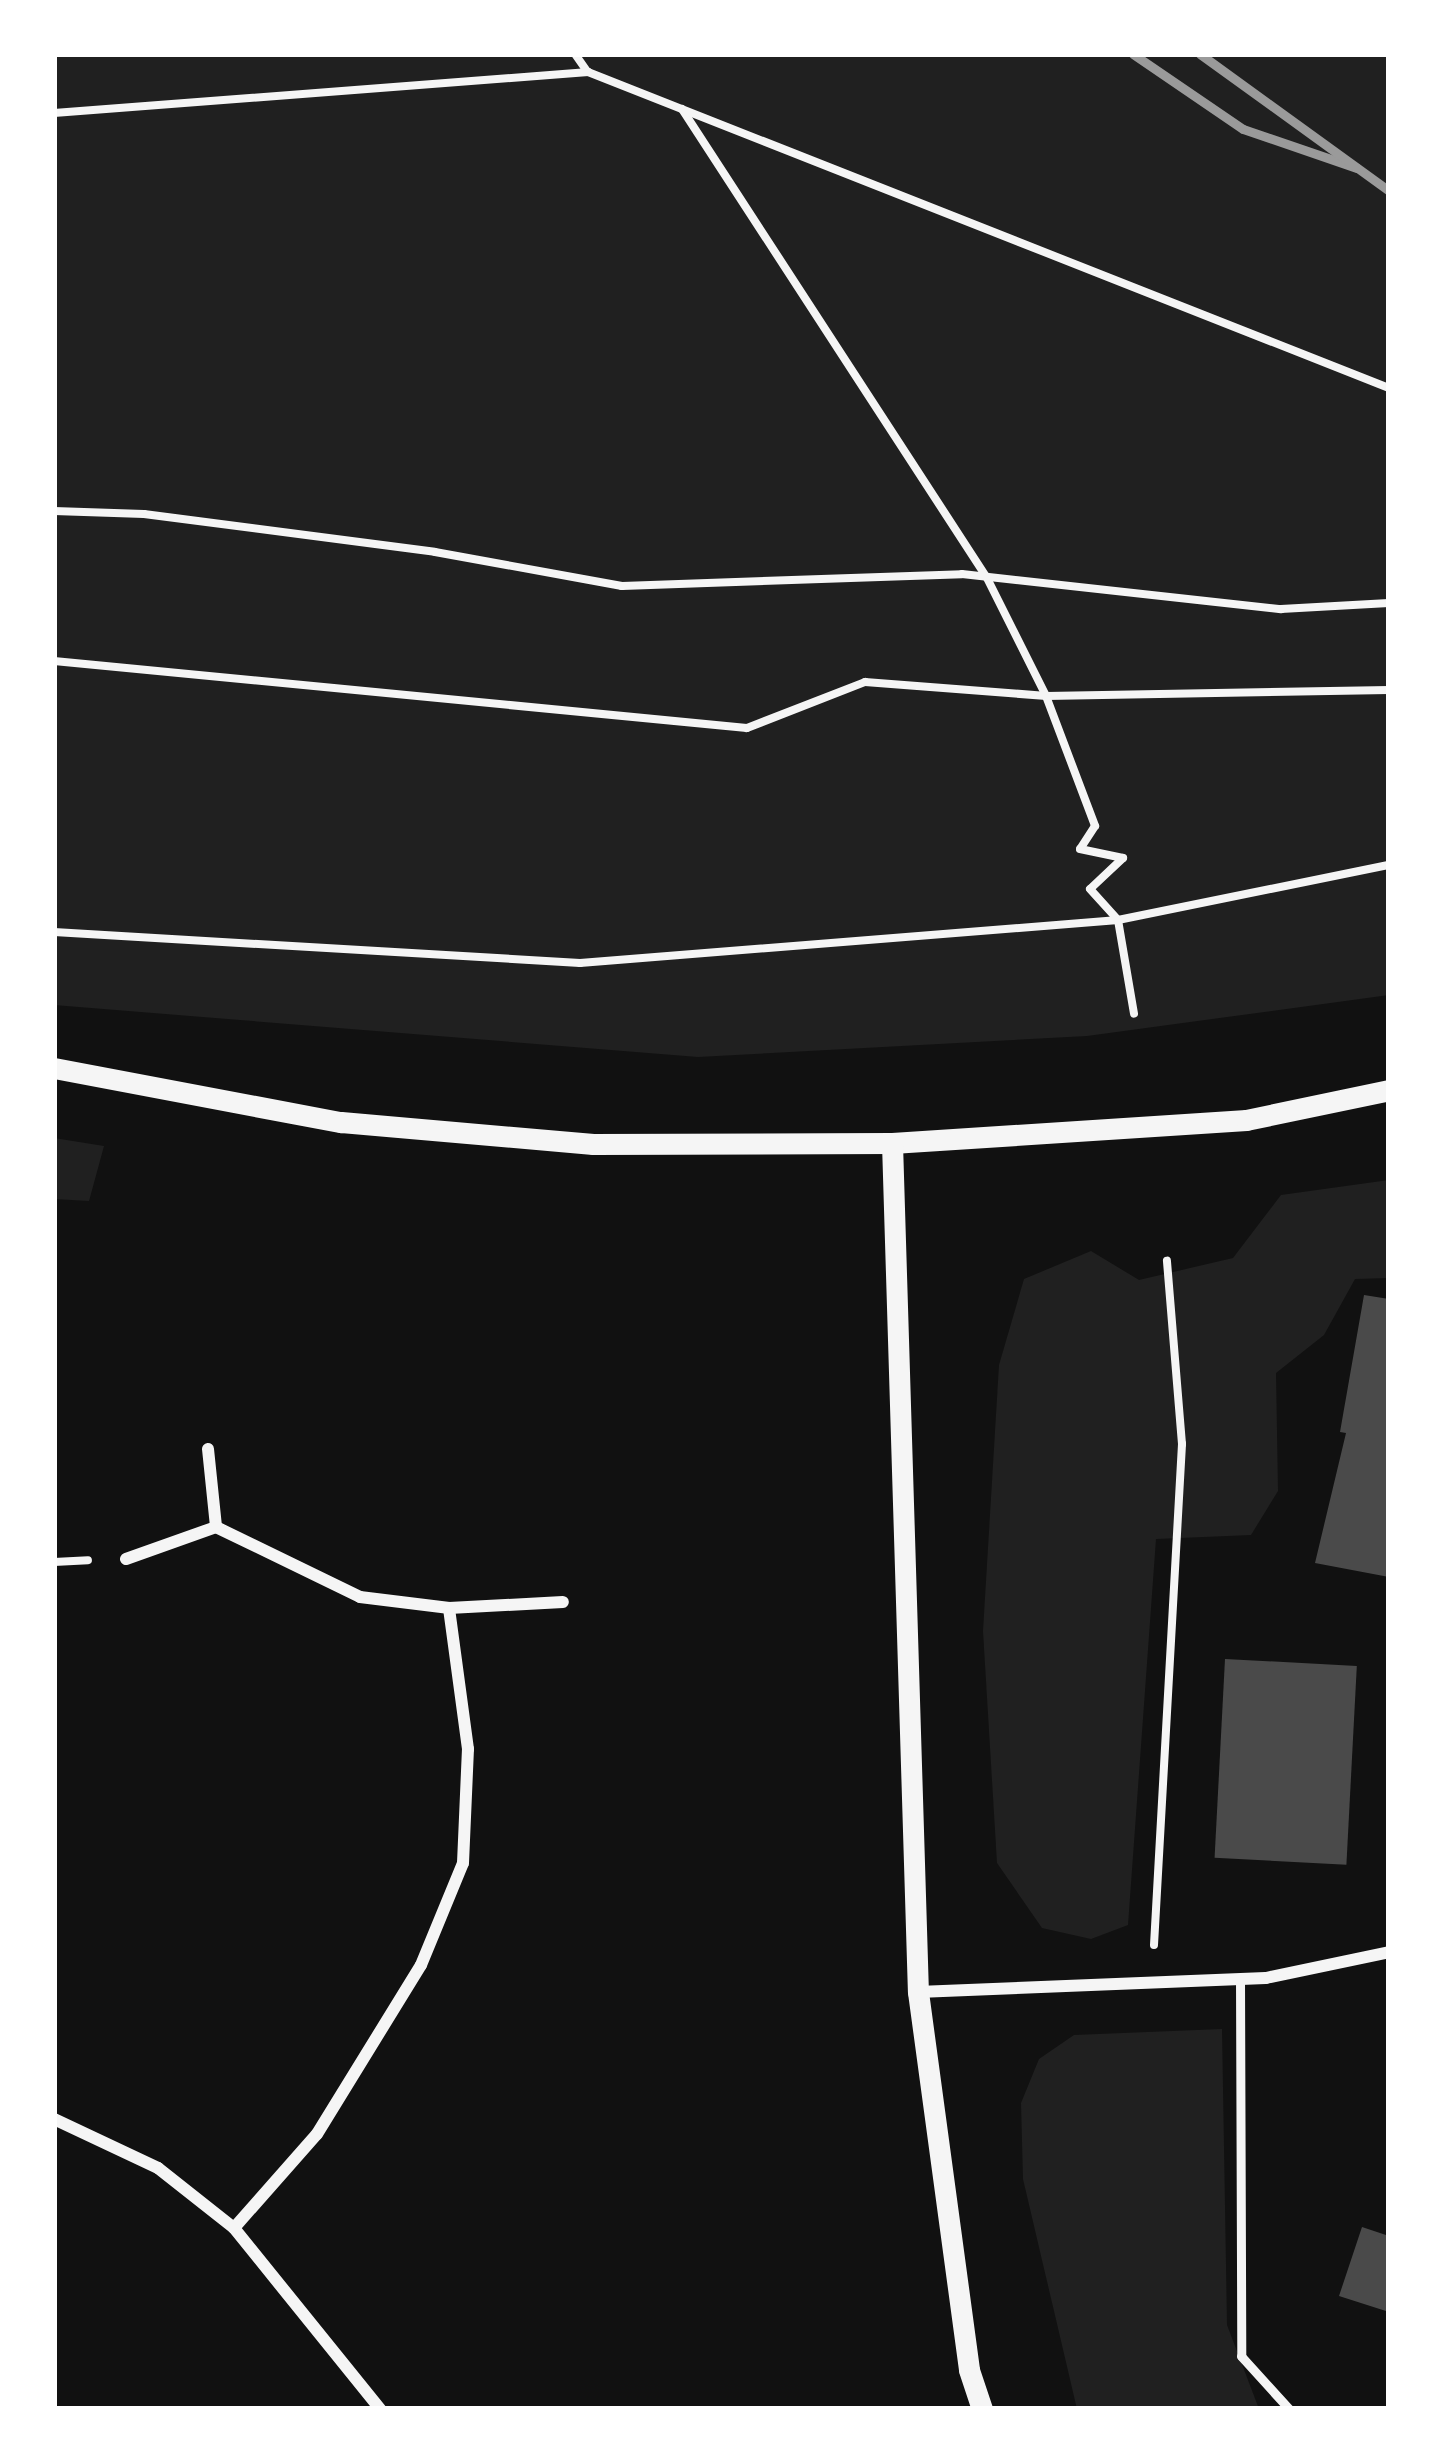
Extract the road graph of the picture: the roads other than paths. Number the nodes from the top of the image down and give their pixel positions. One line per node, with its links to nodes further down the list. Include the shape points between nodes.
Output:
1 (54, 1068): 3 (street, via 364,1124 593,1144)
2 (1389, 1090): 3 (street, via 1246,1120)
3 (892, 1143): 11 (street)
4 (208, 1449): 5 (street)
5 (216, 1527): 6 (street); 8 (street, via 360,1597)
6 (126, 1559)
7 (563, 1602): 8 (street)
8 (449, 1607): 13 (street, via 468,1749 463,1862 421,1965 317,2134)
9 (1389, 1952): 10 (street)
10 (1240, 1979): 11 (street); 16 (lane, via 1240,2356)
11 (918, 1992): 15 (street, via 969,2371)
12 (54, 2119): 13 (street, via 158,2168)
13 (234, 2228): 14 (street)
14 (380, 2409)
15 (982, 2409)
16 (1289, 2409)

